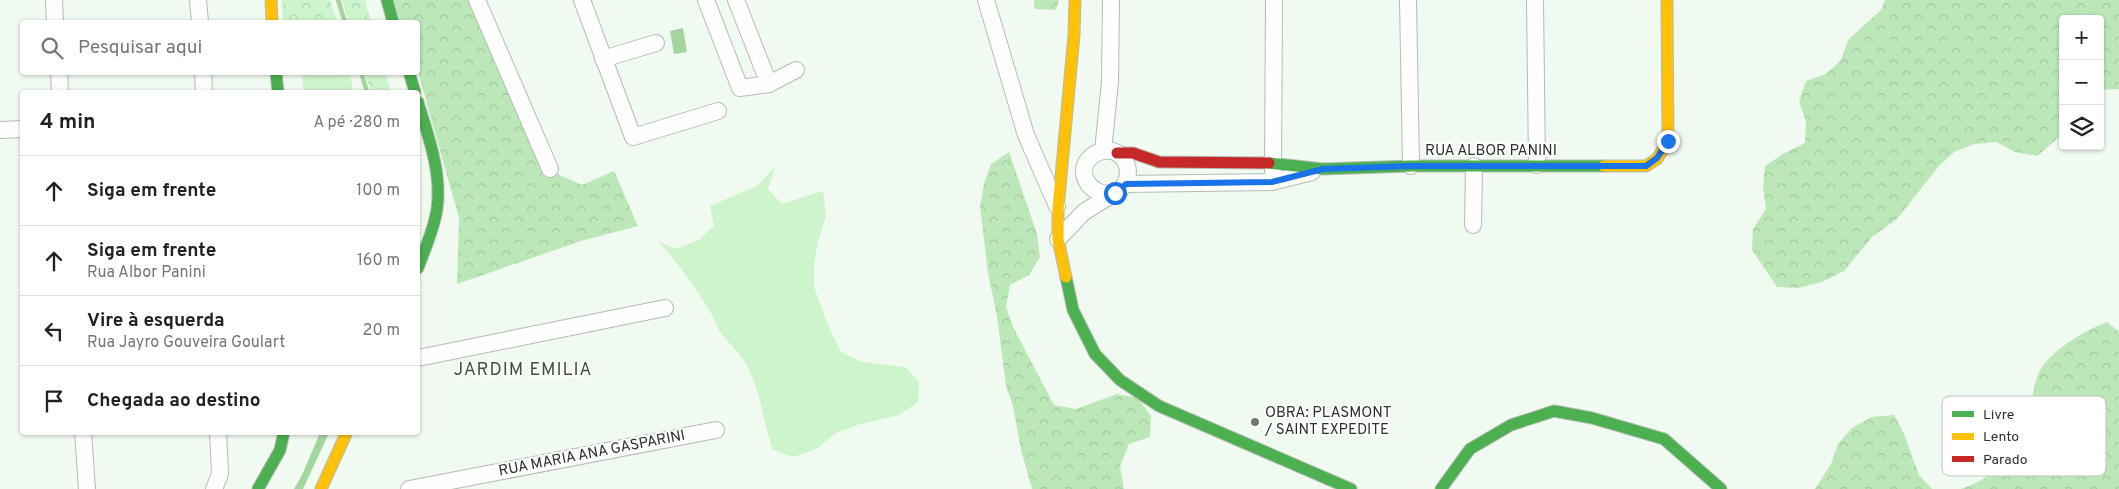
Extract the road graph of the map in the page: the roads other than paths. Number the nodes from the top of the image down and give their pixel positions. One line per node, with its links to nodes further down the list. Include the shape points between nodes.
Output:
1 (54, 0): 16 (street)
2 (198, 0): 17 (street)
3 (271, 0): 18 (street)
4 (387, 0): 19 (street)
5 (477, 0): 42 (street)
6 (582, 0): 21 (street)
7 (706, 0): 27 (street, via 740,88)
8 (736, 0): 27 (street)
9 (986, 0): 46 (street, via 1026,135)
10 (1075, 0): 37 (street)
11 (1111, 0): 36 (street, via 1110,82)
12 (1274, 0): 38 (street)
13 (1408, 0): 40 (street)
14 (1535, 0): 39 (street)
15 (1667, 0): 39 (street, RUA ALBOR PANINI, via 1668,141 1657,158 1646,166)
16 (56, 20)
17 (200, 20)
18 (272, 20)
19 (393, 20)
20 (656, 43): 21 (street)
21 (603, 59): 33 (street, via 633,137)
22 (796, 70): 27 (street)
23 (59, 75): 28 (street)
24 (203, 75): 29 (street)
25 (276, 75): 30 (street)
26 (409, 75): 31 (street)
27 (769, 84)
28 (60, 90)
29 (204, 90)
30 (278, 90)
31 (413, 90)
32 (420, 109): 49 (street, via 435,158 438,202)
33 (718, 111)
34 (20, 129): 35 (street)
35 (0, 130)
36 (1104, 154): 37 (street); 38 (street, RUA ALBOR PANINI, via 1133,152 1159,162); 45 (street, via 1123,158 1129,170); 45 (street, via 1084,170 1087,183 1102,194)
37 (1063, 159): 46 (street)
38 (1274, 163): 43 (street, RUA ALBOR PANINI); 44 (street)
39 (1537, 165): 41 (street, RUA ALBOR PANINI)
40 (1410, 166): 41 (street, RUA ALBOR PANINI); 43 (street, RUA ALBOR PANINI)
41 (1474, 166): 47 (street)
42 (550, 169)
43 (1323, 169): 44 (street)
44 (1272, 182): 45 (street)
45 (1120, 189): 48 (street, via 1084,212)
46 (1058, 209): 48 (street)
47 (1473, 225)
48 (1058, 239): 62 (street, via 1073,310 1095,354 1120,380 1159,406)
49 (420, 263)
50 (665, 308): 51 (street)
51 (420, 358)
52 (716, 430): 61 (street, RUA MARIA ANA GASPARINI)
53 (83, 435): 57 (street)
54 (218, 435): 58 (street, via 220,474)
55 (283, 435): 59 (street, via 280,450)
56 (346, 435): 60 (street)
57 (87, 489)
58 (214, 489)
59 (258, 489)
60 (321, 489)
61 (409, 489)
62 (1351, 489)
63 (1441, 489): 64 (street, via 1470,448 1511,425 1554,412 1592,418 1664,439)
64 (1721, 489)

